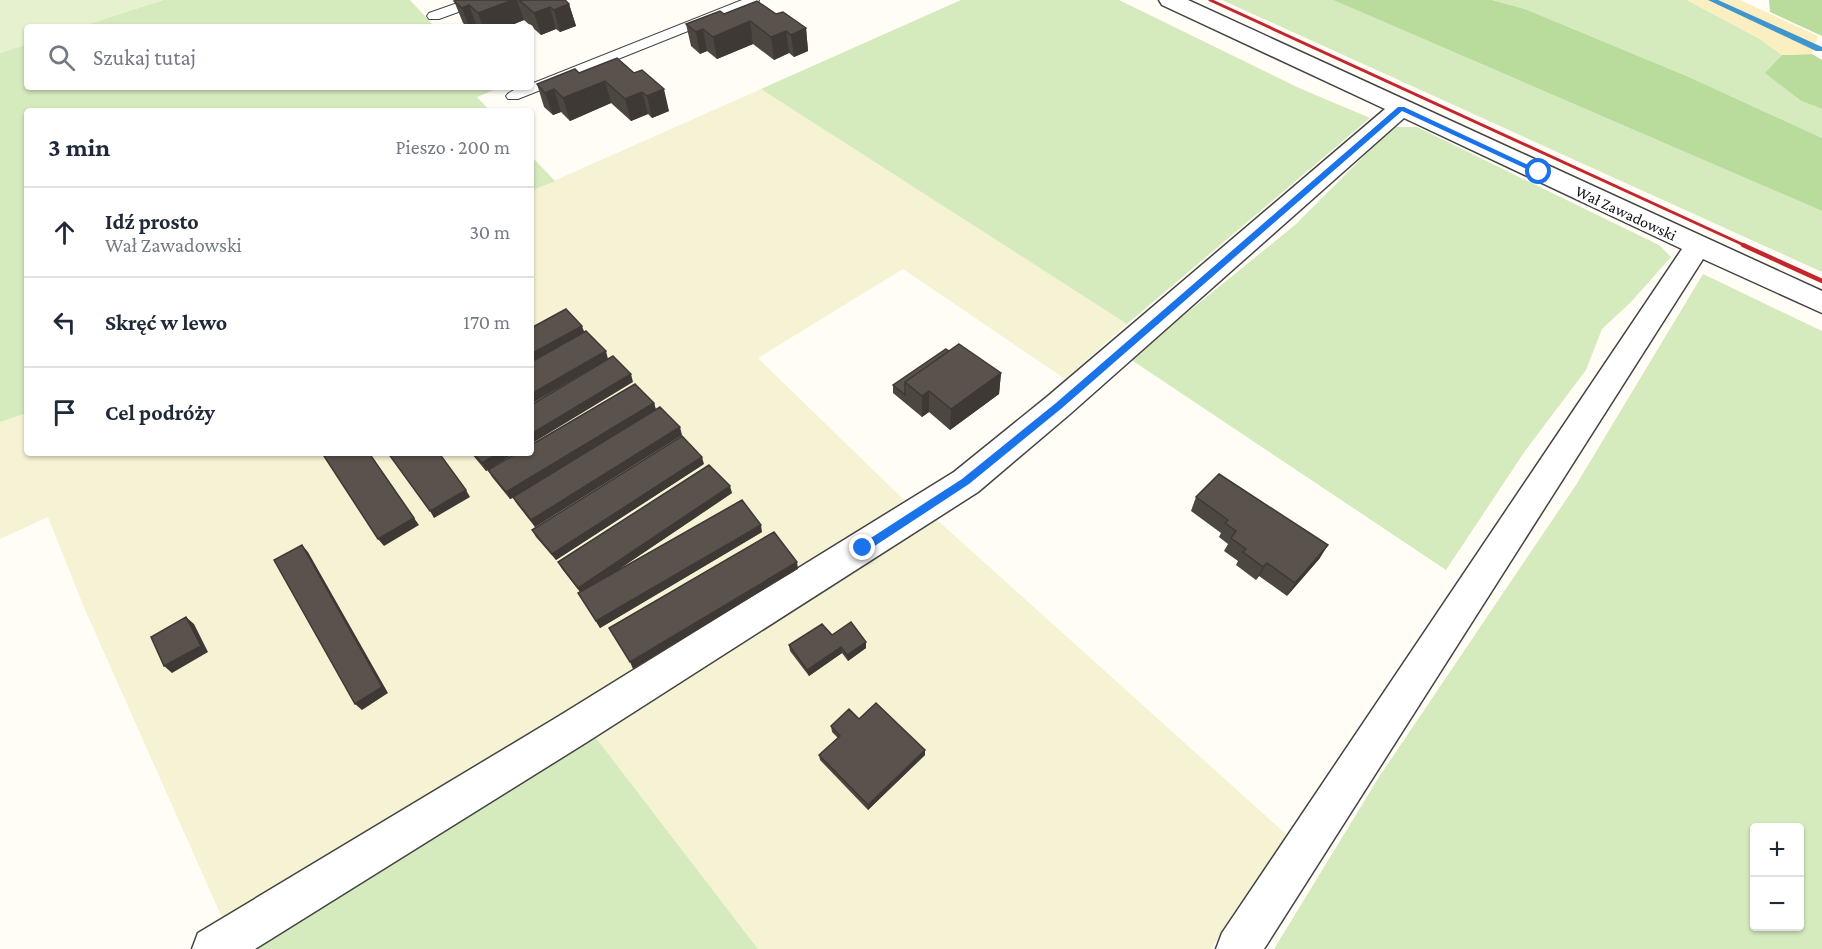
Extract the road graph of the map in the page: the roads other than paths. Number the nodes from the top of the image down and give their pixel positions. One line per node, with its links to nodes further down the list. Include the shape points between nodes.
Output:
1 (478, 0): 4 (lane)
2 (753, 0): 5 (lane)
3 (1170, 0): 8 (street, Wał Zawadowski)
4 (434, 16)
5 (534, 88)
6 (528, 90): 7 (lane)
7 (513, 96)
8 (1401, 108): 9 (street, Wał Zawadowski); 11 (street, via 966,482)
9 (1698, 246): 10 (street, Wał Zawadowski); 12 (street)
10 (1822, 303)
11 (213, 949)
12 (1238, 949)

